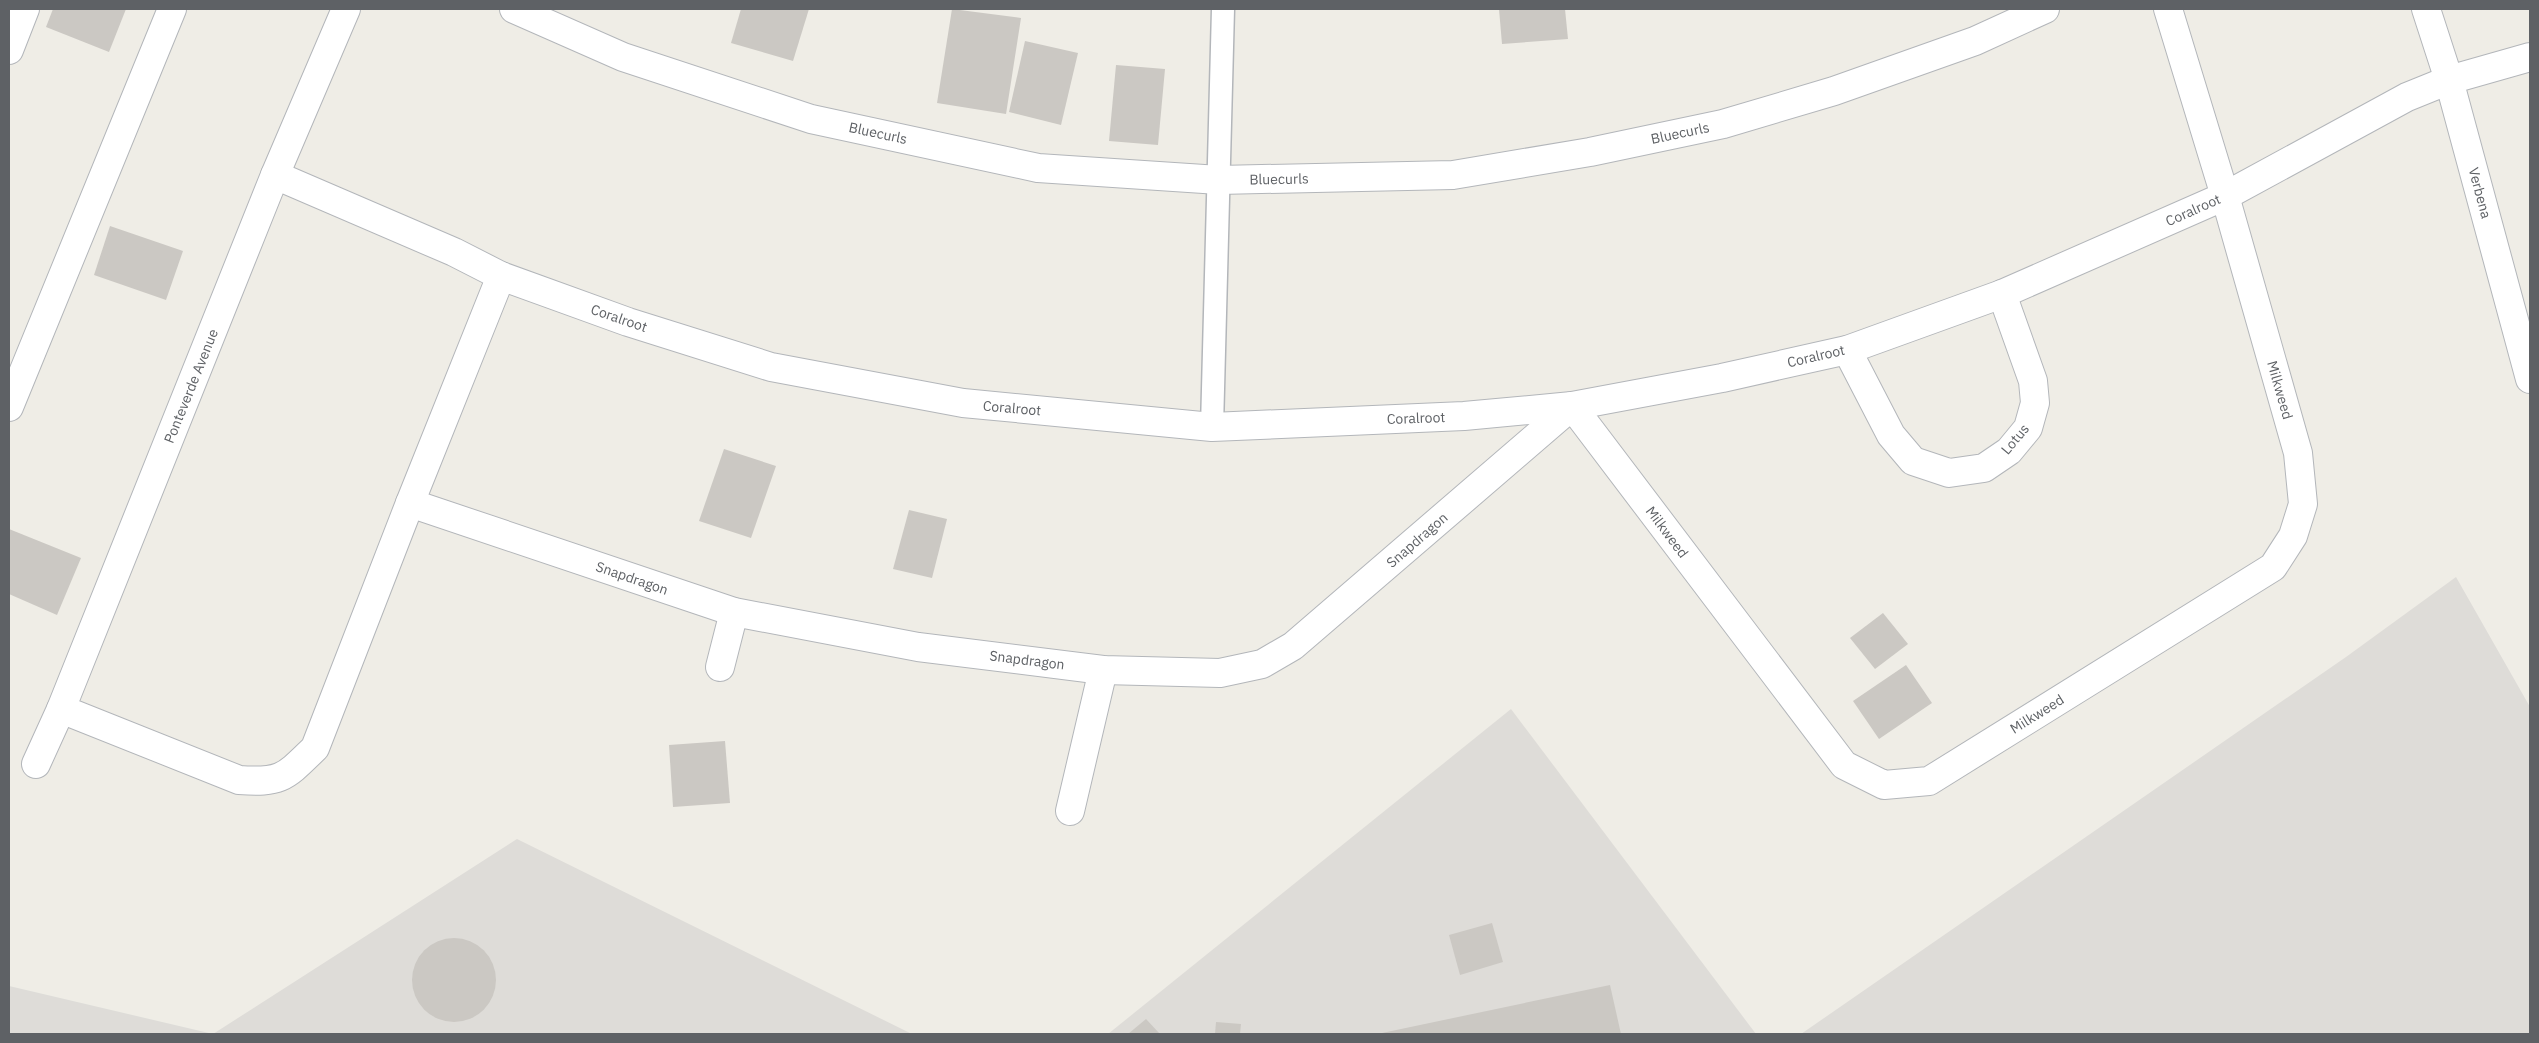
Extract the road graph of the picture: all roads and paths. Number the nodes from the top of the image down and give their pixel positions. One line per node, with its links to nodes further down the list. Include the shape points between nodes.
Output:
1 (25, 9): 9 (street)
2 (172, 9): 20 (street)
3 (346, 9): 12 (street, Ponteverde Avenue)
4 (514, 9): 13 (street, Bluecurls, via 623,57 811,119 1038,168)
5 (1223, 9): 13 (lane)
6 (2045, 9): 13 (street, Bluecurls, via 1975,41 1834,91 1723,124 1590,152 1453,175)
7 (2168, 9): 14 (street, Milkweed)
8 (2426, 9): 11 (street, Verbena)
9 (9, 50)
10 (2530, 57): 11 (street, Coralroot)
11 (2449, 80): 14 (street, Coralroot, via 2407,97); 18 (street, Verbena)
12 (276, 175): 15 (street, Coralroot, via 454,252); 26 (street, Ponteverde Avenue)
13 (1219, 180): 21 (lane)
14 (2225, 196): 16 (street, Coralroot); 19 (street, Milkweed, via 2298,453 2303,504 2293,536 2273,567 1929,782 1884,785 1844,765)
15 (501, 276): 21 (street, Coralroot, via 628,322 771,367 963,404); 22 (street)
16 (2002, 294): 17 (street, Coralroot); 17 (street, Lotus, via 2033,381 2035,403 2028,428 2009,451 1984,468 1949,474 1913,461 1892,435)
17 (1847, 350): 19 (street, Coralroot)
18 (2530, 378)
19 (1572, 406): 21 (street, Coralroot, via 1464,416); 25 (street, Snapdragon, via 1293,646 1262,664 1220,673)
20 (9, 407)
21 (1212, 427)
22 (410, 503): 23 (street, Snapdragon); 26 (street, via 315,748 289,774 267,782 239,780)
23 (734, 612): 24 (street); 25 (street, Snapdragon, via 918,647)
24 (720, 667)
25 (1104, 670): 28 (street)
26 (61, 709): 27 (street, Ponteverde Avenue)
27 (36, 764)
28 (1070, 811)

